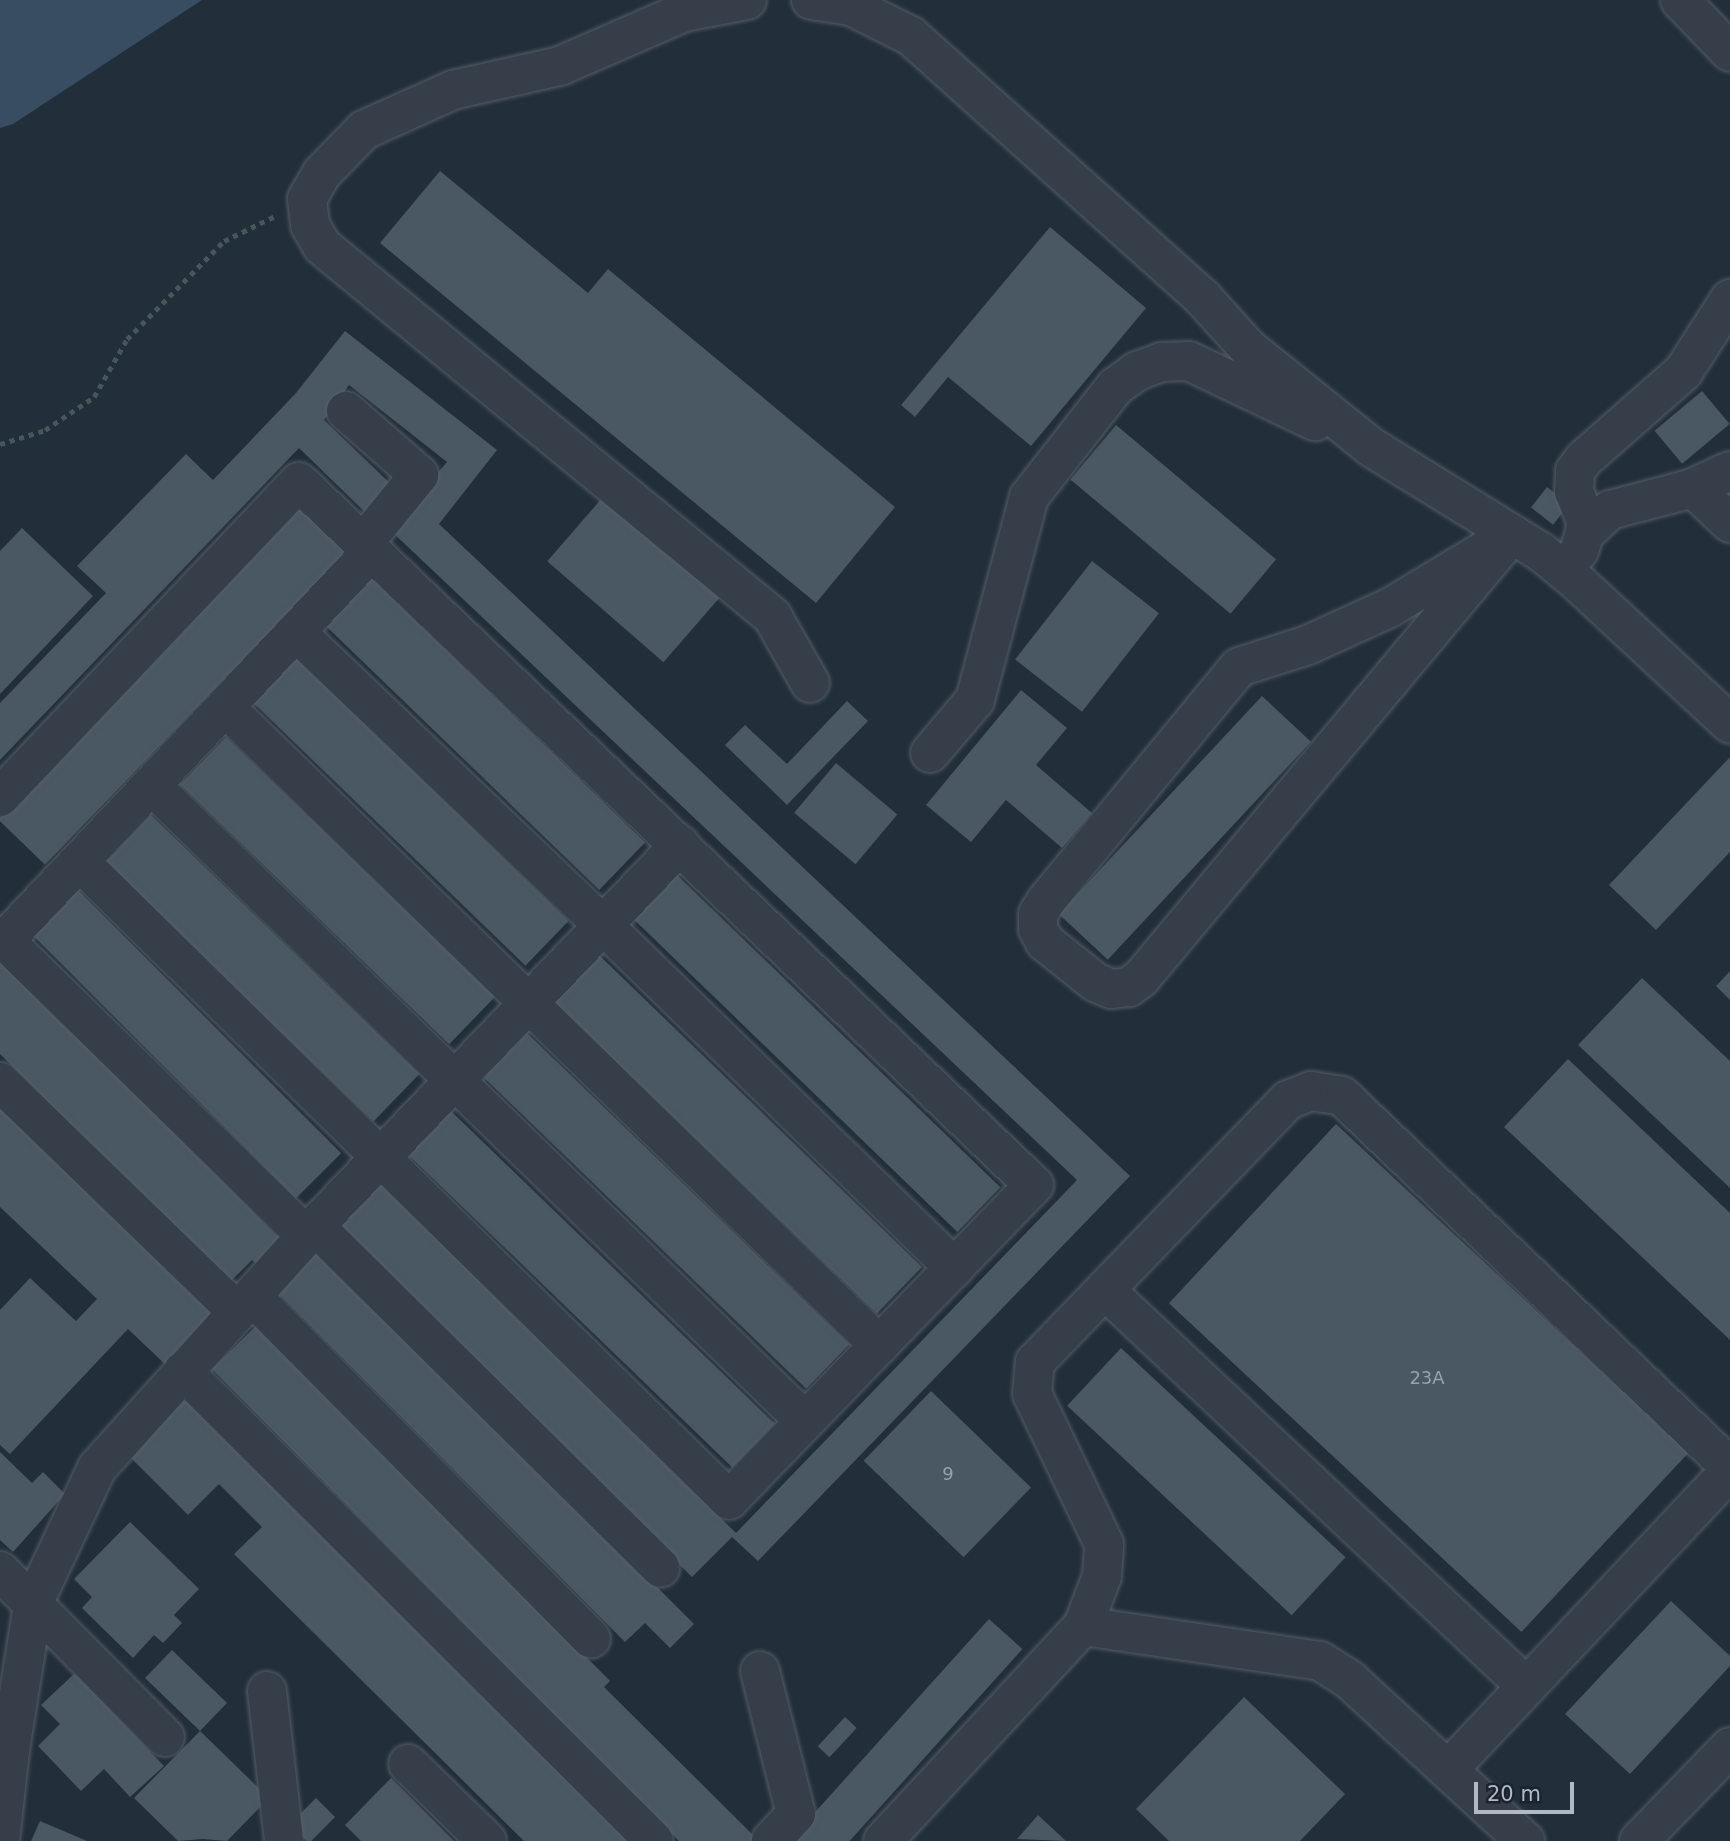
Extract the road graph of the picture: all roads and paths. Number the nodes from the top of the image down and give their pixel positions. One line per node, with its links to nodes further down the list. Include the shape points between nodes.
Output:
1 (747, 0): 5 (street, via 684,12 560,66 453,90 364,130 322,173)
2 (1680, 0): 4 (street)
3 (819, 1): 7 (street, via 851,6 911,36 1202,297)
4 (1730, 52)
5 (307, 199): 10 (path, via 224,241 127,339 94,397 45,430); 20 (street, via 310,225 323,246 772,616)
6 (1730, 299): 15 (street, via 1683,372 1575,471 1574,492 1586,521)
7 (1222, 323): 8 (street); 11 (street)
8 (1189, 361): 11 (street); 23 (street, via 1162,362 1137,371 1115,387 1029,497 975,701)
9 (346, 411): 17 (street, via 419,475)
10 (0, 444)
11 (1371, 447): 16 (street)
12 (1730, 471): 13 (street)
13 (1693, 488): 14 (street); 15 (street, via 1620,505)
14 (1730, 523)
15 (1585, 533): 18 (street)
16 (1512, 534): 16 (street, via 1141,978 1129,987 1111,989 1095,982 1045,942 1038,929 1038,914 1046,901 1239,667 1308,645 1391,607); 18 (street)
17 (368, 547): 19 (street); 25 (street, via 299,482); 26 (street)
18 (1571, 576): 22 (street)
19 (296, 632): 21 (street); 28 (street)
20 (810, 683)
21 (225, 707): 24 (street); 30 (street)
22 (1730, 724)
23 (930, 753)
24 (151, 785): 27 (street); 31 (street)
25 (0, 797)
26 (680, 845): 28 (street); 35 (street, via 1034,1185)
27 (79, 861): 29 (street); 33 (street)
28 (603, 925): 30 (street); 35 (street)
29 (2, 938): 34 (street)
30 (527, 1004): 31 (street); 38 (street)
31 (454, 1081): 33 (street); 40 (street)
32 (0, 1082): 37 (street)
33 (381, 1157): 34 (street); 40 (street, via 729,1500)
34 (311, 1231): 37 (street); 42 (street)
35 (954, 1268): 38 (street)
36 (1105, 1290): 41 (street, via 1287,1100 1311,1091 1342,1096); 45 (street, via 1035,1362 1032,1394 1104,1544 1102,1576); 48 (street)
37 (244, 1304): 39 (street); 46 (street)
38 (879, 1345): 40 (street)
39 (183, 1371): 44 (street, via 97,1468); 57 (street)
40 (805, 1421)
41 (1730, 1469): 48 (street)
42 (660, 1568)
43 (0, 1571): 44 (street)
44 (33, 1604): 50 (street); 54 (street)
45 (1083, 1626): 53 (street, via 1320,1661 1350,1680); 59 (street)
46 (592, 1638)
47 (760, 1671): 58 (street, via 796,1814)
48 (1526, 1686): 53 (street)
49 (267, 1691): 55 (street)
50 (165, 1737)
51 (1730, 1747): 61 (street)
52 (408, 1764): 56 (street)
53 (1447, 1770): 60 (street)
54 (0, 1841)
55 (284, 1841)
56 (487, 1841)
57 (654, 1841)
58 (771, 1841)
59 (883, 1841)
60 (1525, 1841)
61 (1639, 1841)

